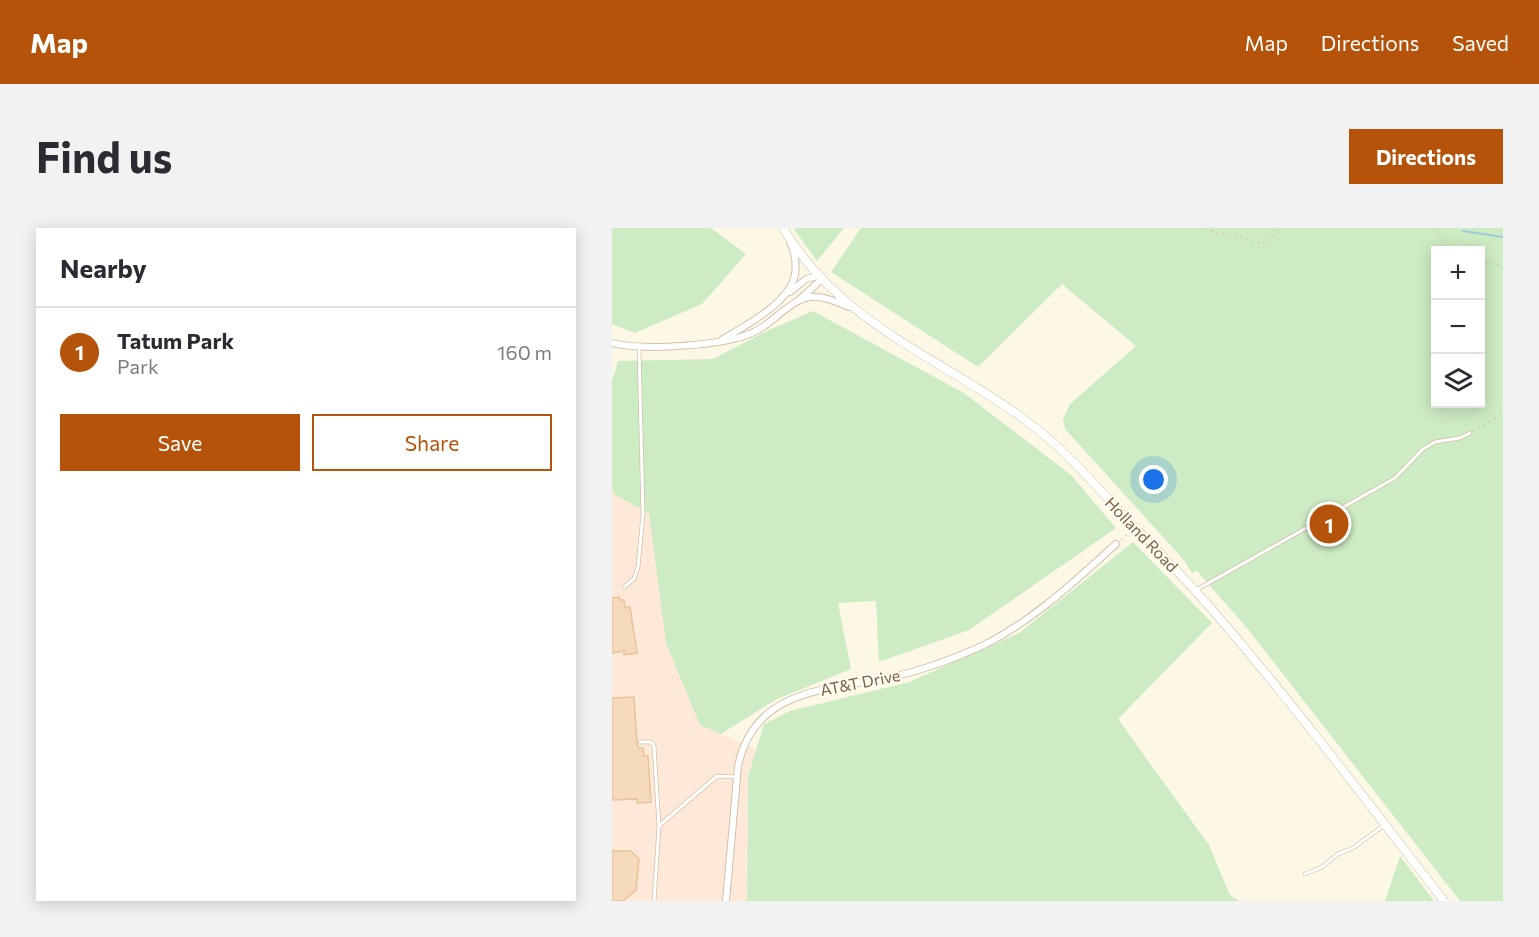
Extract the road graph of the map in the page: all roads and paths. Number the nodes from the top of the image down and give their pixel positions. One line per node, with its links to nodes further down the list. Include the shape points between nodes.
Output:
1 (783, 228): 5 (street, Holland Road)
2 (1206, 228): 3 (path, via 1263,244)
3 (1276, 228)
4 (1438, 228): 6 (path)
5 (790, 241): 9 (street, Holland Road); 10 (street, via 795,275)
6 (1444, 246)
7 (1485, 262): 8 (path)
8 (1503, 268)
9 (819, 278): 10 (street, via 806,279); 11 (street, Holland Road); 12 (street)
10 (782, 297): 13 (street, via 752,322)
11 (850, 306): 12 (street, via 813,297); 18 (street, Holland Road, via 1039,431)
12 (790, 307): 13 (street, via 756,332)
13 (719, 341): 15 (street)
14 (612, 343): 15 (street)
15 (639, 348): 20 (lane, via 643,514 638,567 634,579)
16 (1503, 414): 17 (path)
17 (1470, 433): 21 (lane, via 1435,442 1395,478)
18 (1136, 528): 19 (path); 21 (street, Holland Road)
19 (1116, 544): 23 (street, AT&T Drive, via 1038,612 979,647 919,670 808,693 776,707 747,736)
20 (624, 586)
21 (1195, 591): 24 (street, Holland Road)
22 (640, 742): 25 (lane, via 651,742 654,746)
23 (737, 777): 25 (lane, via 717,776); 28 (street, AT&T Drive)
24 (1384, 824): 26 (lane, via 1353,848); 29 (street, Holland Road)
25 (658, 826): 27 (lane)
26 (1305, 874)
27 (654, 901)
28 (726, 901)
29 (1444, 901)

